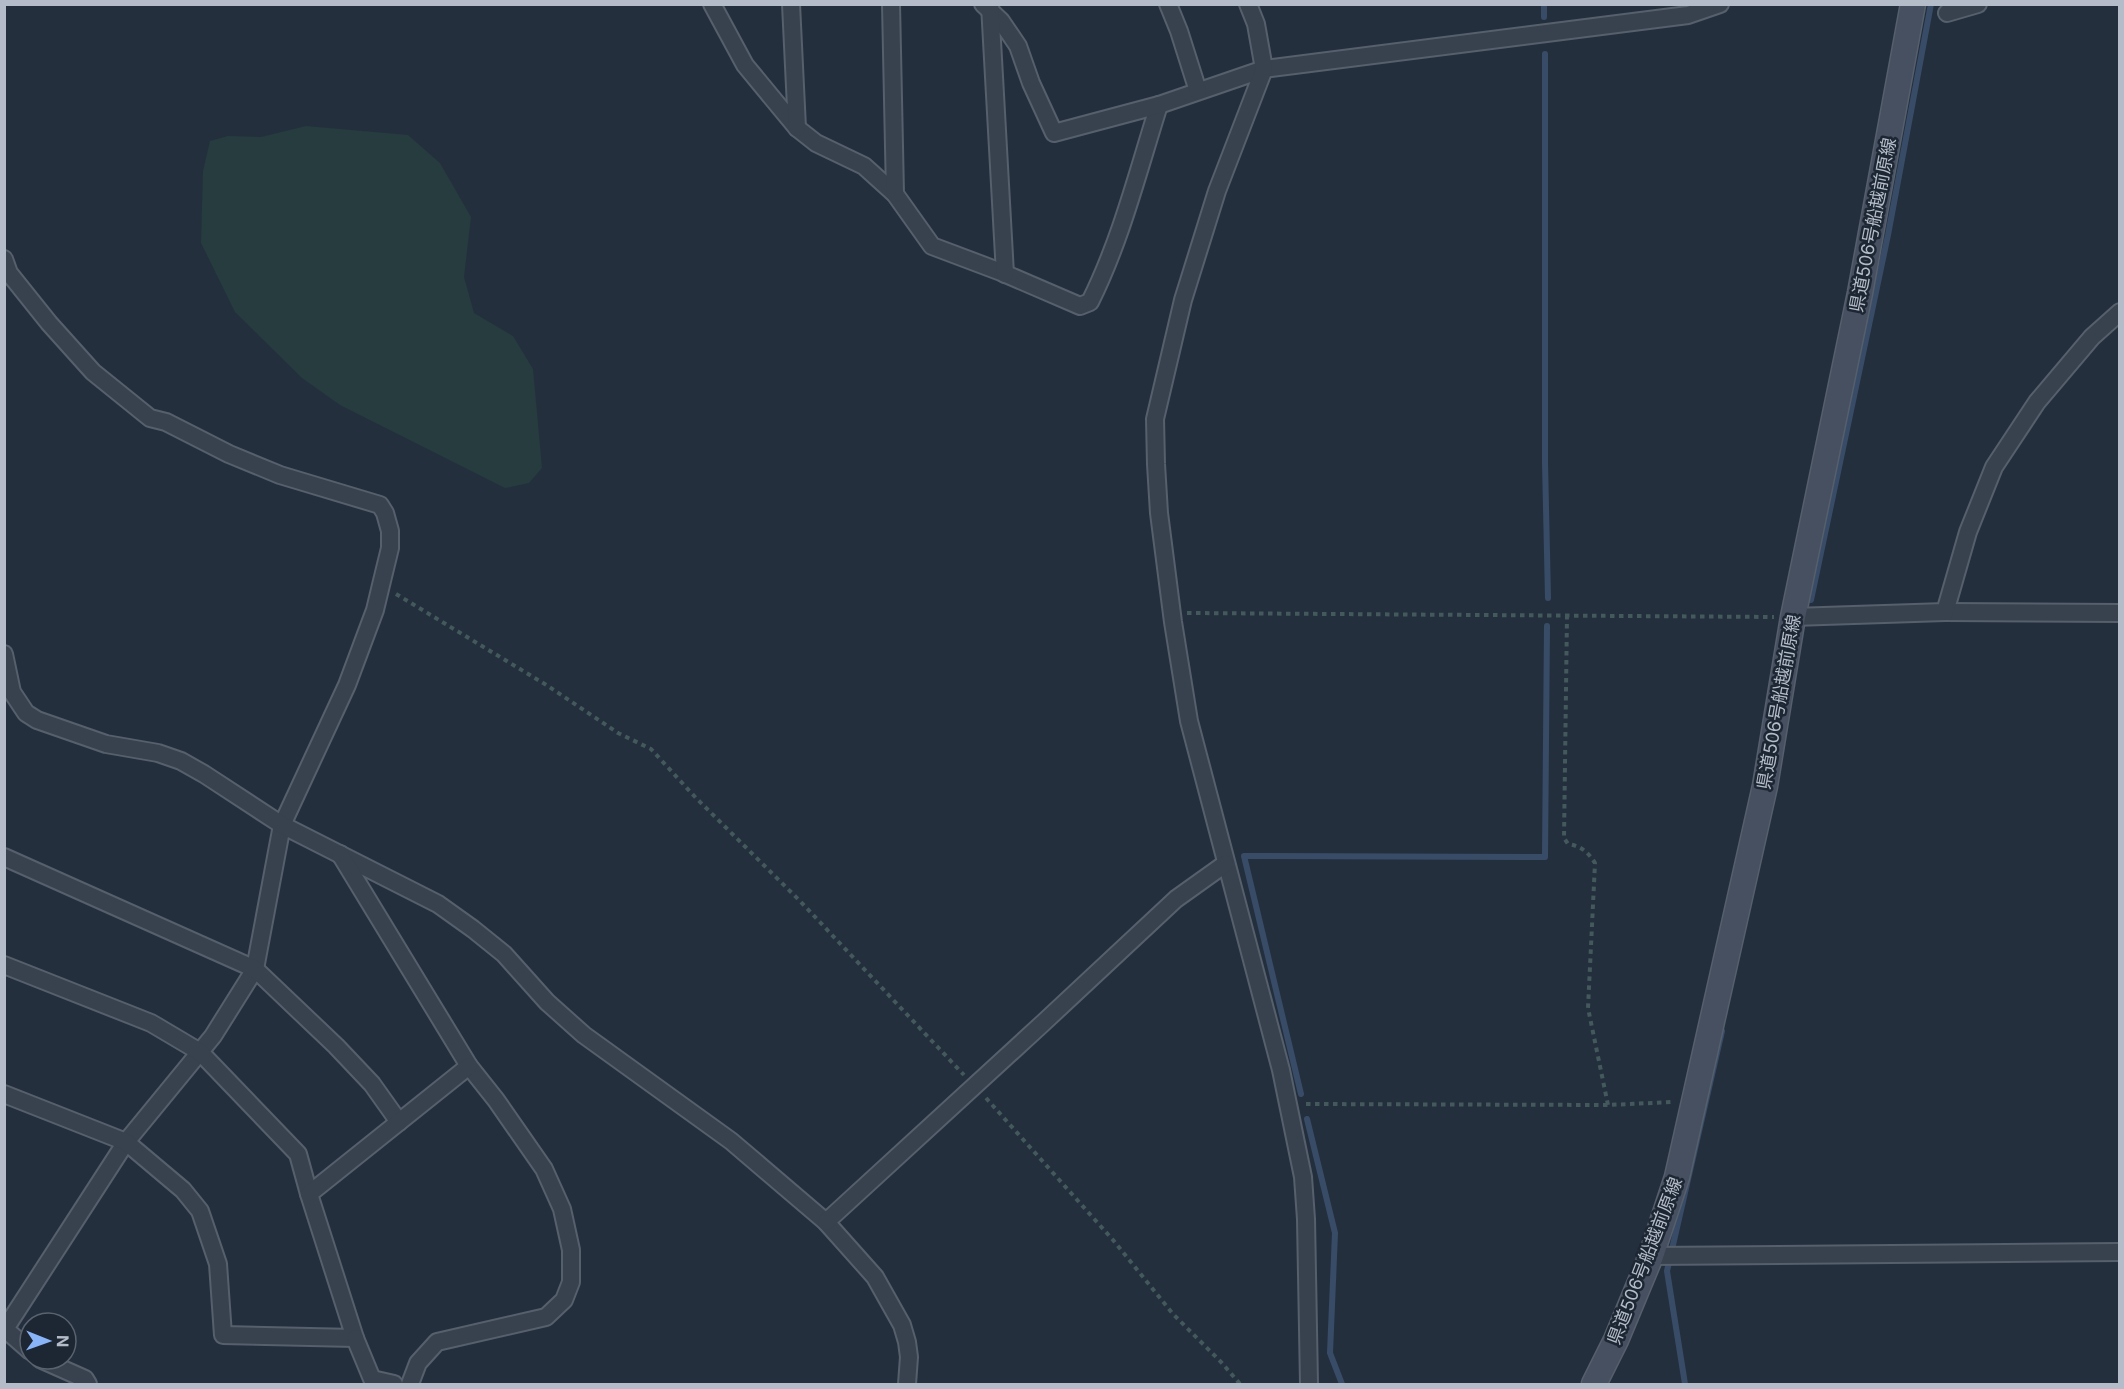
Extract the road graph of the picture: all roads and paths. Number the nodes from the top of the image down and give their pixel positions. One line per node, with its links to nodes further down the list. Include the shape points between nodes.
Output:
1 (712, 4): 14 (street, via 745,65)
2 (791, 4): 14 (street)
3 (891, 4): 15 (street)
4 (1168, 4): 12 (street)
5 (1248, 4): 11 (street)
6 (1720, 4): 11 (street, via 1688,15)
7 (1913, 4): 24 (main road, 県道506号船越前原線, via 1862,282)
8 (1978, 4): 10 (street)
9 (987, 6): 13 (street, via 1018,46 1054,133); 17 (street)
10 (1947, 13)
11 (1264, 69): 12 (street); 21 (street, via 1196,255 1155,419 1159,513)
12 (1198, 91): 13 (street)
13 (1158, 105): 17 (street, via 1124,216 1090,302 1080,306)
14 (797, 128): 15 (street, via 816,143 864,166)
15 (895, 194): 17 (street, via 932,246)
16 (6, 270): 19 (street, via 93,372 150,418 280,475 380,505 390,531)
17 (1005, 274)
18 (2120, 312): 20 (street, via 2092,337 2037,402 1994,467 1968,532)
19 (381, 585): 26 (street, via 347,685); 34 (path, via 618,733 651,749)
20 (1944, 612): 22 (street); 24 (street)
21 (1172, 613): 23 (path); 29 (street, via 1189,721)
22 (2120, 613)
23 (1567, 615): 24 (path); 38 (path, via 1564,838 1589,854 1594,863 1587,1008)
24 (1793, 617): 36 (main road, 県道506号船越前原線, via 1765,786)
25 (4, 654): 26 (street, via 12,692 37,720 105,744 181,761)
26 (282, 825): 27 (street); 31 (street)
27 (339, 854): 33 (street); 42 (street, via 438,904 473,929 504,954 547,1002 584,1035 722,1134)
28 (4, 857): 31 (street)
29 (1225, 864): 34 (street, via 1176,899); 37 (street)
30 (4, 965): 32 (street, via 151,1023)
31 (255, 969): 32 (street); 39 (street, via 372,1084)
32 (200, 1052): 40 (street); 41 (street, via 298,1154)
33 (469, 1066): 39 (street); 50 (street, via 544,1169 562,1209 571,1250 572,1282 564,1300 546,1317 437,1342 418,1363)
34 (974, 1086): 42 (street); 52 (path, via 1113,1240 1173,1314)
35 (4, 1094): 40 (street)
36 (1695, 1101): 38 (path); 44 (main road, 県道506号船越前原線, via 1677,1177)
37 (1288, 1104): 38 (path); 53 (street, via 1303,1177)
38 (1608, 1105)
39 (399, 1122): 41 (street)
40 (126, 1142): 45 (street, via 183,1190 200,1211 218,1264 223,1335); 46 (street, via 5,1329)
41 (309, 1194): 45 (street)
42 (826, 1222): 51 (street, via 875,1276 902,1325 909,1357)
43 (2120, 1252): 44 (street)
44 (1651, 1256): 54 (main road, 県道506号船越前原線, via 1617,1340)
45 (355, 1338): 49 (street, via 372,1379)
46 (18, 1340)
47 (67, 1371): 48 (street)
48 (88, 1384)
49 (394, 1384)
50 (410, 1384)
51 (907, 1384)
52 (1240, 1384)
53 (1309, 1384)
54 (1594, 1384)

